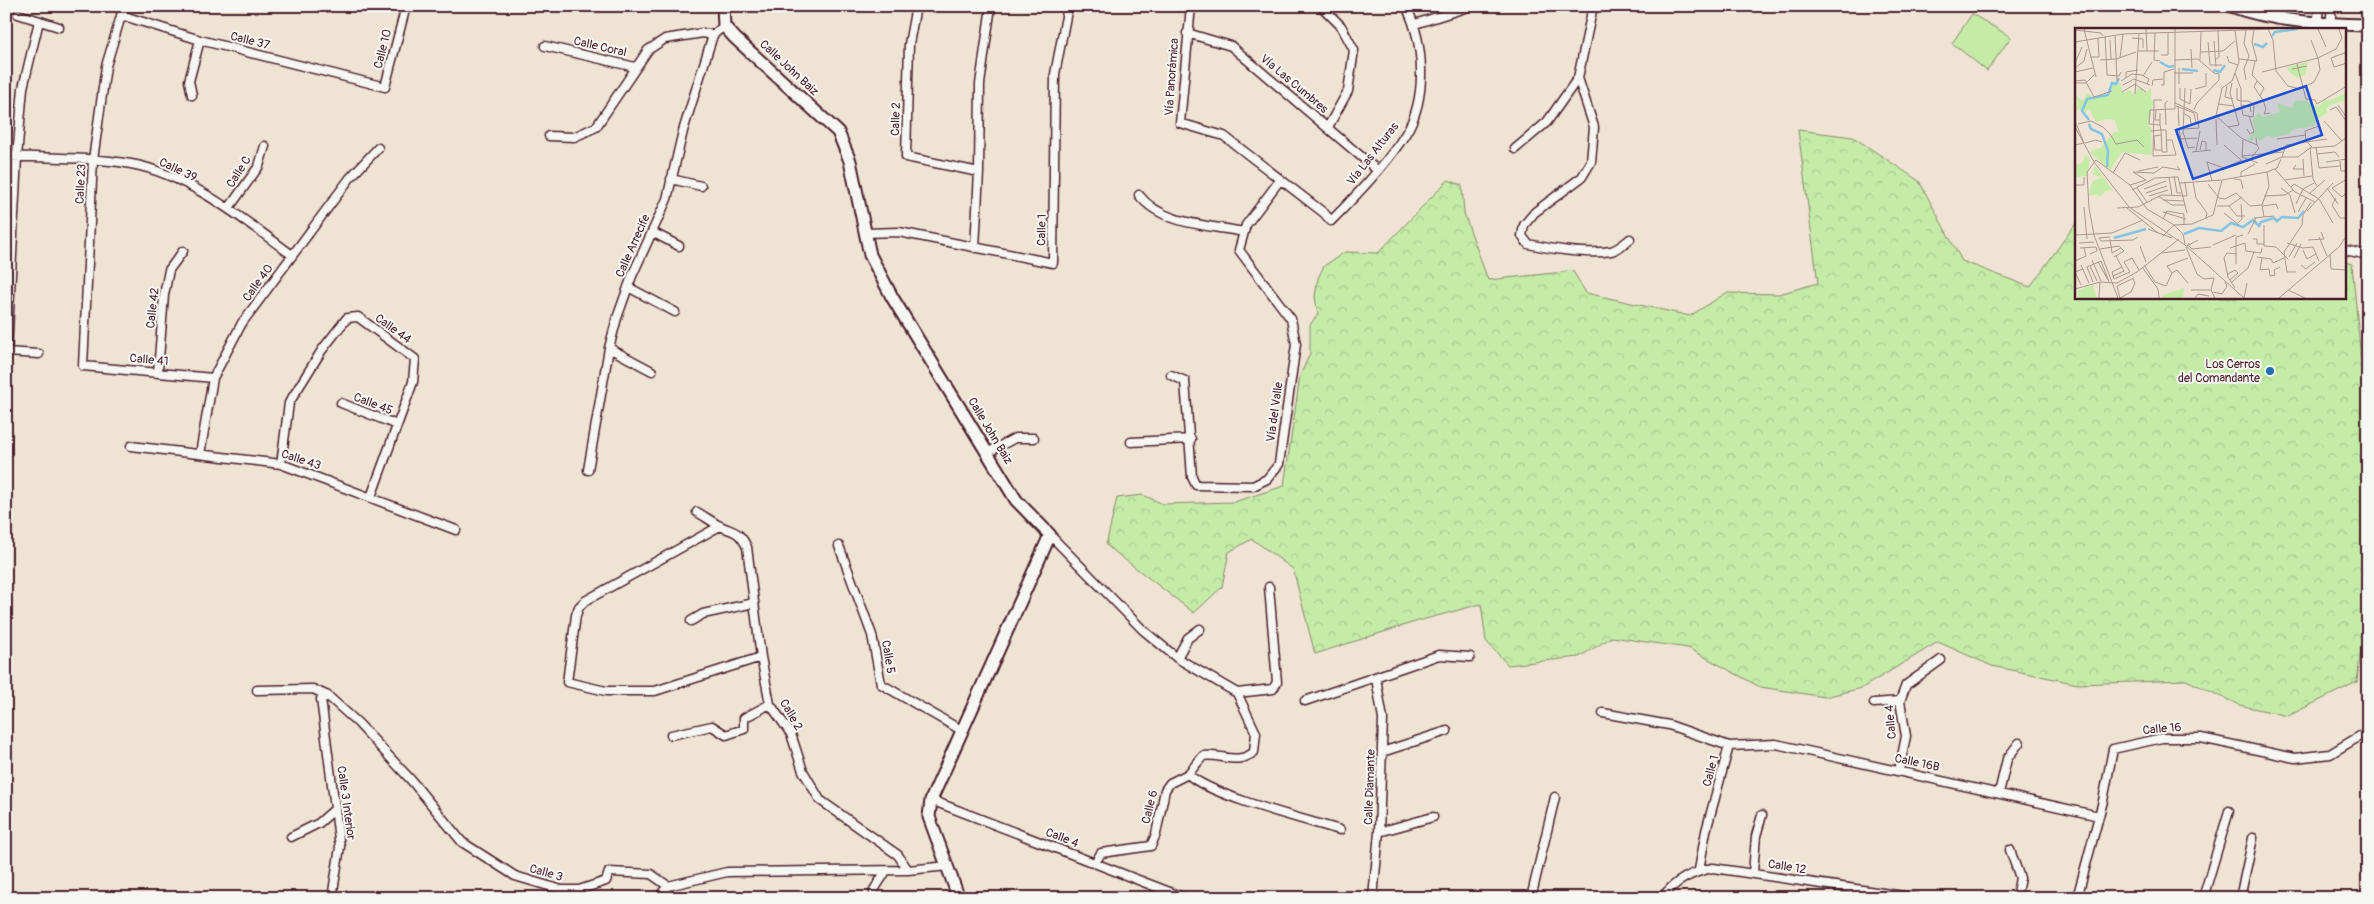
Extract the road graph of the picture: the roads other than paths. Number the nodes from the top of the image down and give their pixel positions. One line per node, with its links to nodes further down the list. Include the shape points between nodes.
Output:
1 (124, 6): 17 (street, Calle 23)
2 (393, 6): 14 (street)
3 (723, 6): 21 (street)
4 (916, 6): 42 (street, Calle 2, via 909,44 906,157)
5 (991, 6): 42 (street, via 980,84)
6 (1068, 6): 53 (street, Calle 1, via 1055,74 1053,263)
7 (1191, 6): 25 (street, Vía Panorámica)
8 (1321, 6): 33 (street, via 1341,26 1354,50 1348,91)
9 (1406, 6): 19 (street, Vía Las Alturas)
10 (1593, 6): 30 (street)
11 (2231, 6): 22 (street, via 2262,16)
12 (2319, 6): 22 (street)
13 (2332, 6): 23 (street)
14 (406, 8): 31 (street, Calle 10, via 385,87)
15 (1465, 8): 19 (street)
16 (18, 14): 18 (street)
17 (121, 15): 27 (street, Calle 37); 40 (street, Calle 23, via 106,66)
18 (39, 21): 24 (street); 39 (street, via 23,88)
19 (1415, 24): 41 (street, Vía Las Alturas, via 1421,70 1417,106 1407,132)
20 (2368, 25): 23 (street)
21 (724, 26): 26 (street); 50 (street, Calle John Baiz, via 838,132 850,161)
22 (2317, 26): 23 (street)
23 (2330, 26)
24 (59, 27)
25 (1187, 33): 33 (street, Vía Las Cumbres, via 1231,46); 44 (street, Vía Panorámica, via 1180,123 1224,136)
26 (713, 35): 29 (street, Calle Coral, via 703,33 666,38 648,50); 43 (street, Calle Arrecife)
27 (200, 40): 31 (street, Calle 37); 32 (street, via 189,81)
28 (545, 46): 29 (street, Calle Coral)
29 (635, 67): 34 (street, via 596,127 574,137)
30 (1578, 78): 37 (street, via 1547,122); 51 (street, via 1594,127 1590,162 1582,177 1535,212 1524,225 1522,236 1528,244 1590,252 1612,251)
31 (375, 84)
32 (192, 96)
33 (1328, 127): 41 (street, Vía Las Cumbres)
34 (549, 136)
35 (265, 146): 47 (street, Calle C, via 259,166)
36 (378, 148): 56 (street, Calle 40, via 350,178)
37 (1515, 149)
38 (6, 156): 39 (street, Calle 39)
39 (17, 156): 40 (street, Calle 39); 61 (street)
40 (93, 160): 47 (street, Calle 39, via 132,164 163,172); 63 (street, Calle 23)
41 (1377, 170): 44 (street, Vía Las Alturas, via 1331,221 1324,212)
42 (979, 172): 53 (street)
43 (671, 179): 45 (street); 48 (street, Calle Arrecife, via 667,199)
44 (1280, 180): 49 (street, Vía del Valle)
45 (701, 186)
46 (1139, 195): 49 (street, via 1146,204 1170,218)
47 (228, 208): 56 (street, Calle 39)
48 (652, 232): 52 (street); 58 (street, Calle Arrecife)
49 (1244, 232): 71 (street, Vía del Valle, via 1239,250 1291,320 1296,344 1279,464 1266,479 1253,486 1196,485 1192,477)
50 (864, 233): 53 (street, Calle 1, via 899,232); 74 (street, Calle John Baiz, via 870,255 892,296)
51 (1630, 239)
52 (680, 246)
53 (975, 248)
54 (2346, 250): 57 (street)
55 (183, 251): 65 (street, Calle 42, via 169,270)
56 (292, 255): 67 (street, Calle 40, via 242,323)
57 (2368, 256)
58 (628, 287): 59 (street); 60 (street, Calle Arrecife)
59 (675, 312)
60 (609, 348): 64 (street); 77 (street, Calle Arrecife)
61 (6, 352): 62 (street)
62 (39, 354)
63 (82, 366): 65 (street, Calle 41)
64 (652, 371)
65 (158, 372): 67 (street, Calle 41)
66 (1171, 376): 71 (street, Vía del Valle, via 1186,380)
67 (213, 378): 75 (street, Calle 40)
68 (341, 403): 69 (street, Calle 45)
69 (398, 425): 76 (street, Calle 44, via 413,382 415,359 358,317 347,318 322,350 289,403); 78 (street, Calle 44)
70 (1034, 438): 74 (street, via 1015,438)
71 (1190, 439): 72 (street)
72 (1131, 442)
73 (131, 446): 75 (street, Calle 43)
74 (987, 453): 82 (street, Calle John Baiz, via 1016,500)
75 (200, 454): 76 (street, Calle 43)
76 (281, 464): 78 (street, Calle 43)
77 (588, 470)
78 (370, 497): 81 (street, Calle 43)
79 (697, 512): 80 (street, Calle 2)
80 (720, 526): 85 (street, Calle 2, via 735,530 747,547); 88 (street, via 579,606 567,682 606,690 655,691)
81 (456, 530)
82 (1050, 535): 90 (street, via 1143,630); 101 (street)
83 (839, 546): 101 (street, Calle 5, via 872,634 881,684)
84 (1269, 586): 94 (street, via 1277,682 1273,689)
85 (754, 603): 86 (street, via 703,614); 88 (street, Calle 2)
86 (691, 621)
87 (1200, 629): 90 (street, via 1188,638)
88 (761, 657): 99 (street, Calle 2)
89 (1470, 657): 92 (street, via 1436,656)
90 (1177, 658): 94 (street)
91 (1941, 660): 97 (street, Calle 4, via 1906,684)
92 (1376, 678): 96 (street); 107 (street, Calle Diamante, via 1383,718)
93 (257, 690): 95 (street, via 313,689)
94 (1236, 694): 109 (street, Calle 6, via 1256,733 1254,752 1234,760 1203,756)
95 (328, 696): 113 (street, Calle 3 Interior, via 320,699); 129 (street, Calle 3, via 411,780 462,842 515,876 562,890 578,890 606,880 609,872 629,871 651,874)
96 (1305, 701)
97 (1900, 701): 98 (street); 108 (street, Calle 4, via 1906,736)
98 (1874, 703)
99 (770, 704): 103 (street, via 744,718 744,729 726,735 712,726); 125 (street, Calle 2, via 791,734 803,771 820,800 898,855)
100 (1603, 713): 106 (street, Calle 1, via 1670,726)
101 (961, 730): 112 (street)
102 (1447, 731): 107 (street)
103 (671, 735)
104 (2360, 736): 116 (street, Calle 16, via 2330,754 2295,758 2201,738 2162,738 2117,746 2111,752)
105 (2019, 743): 110 (street, via 2007,758)
106 (1729, 746): 108 (street, Calle 16B, via 1776,744); 126 (street, Calle 1)
107 (1382, 752): 119 (street, Calle Diamante)
108 (1899, 771): 110 (street, Calle 16B)
109 (1188, 774): 118 (street, via 1195,781 1231,796); 123 (street, Calle 6, via 1164,790 1156,834 1150,846 1101,854)
110 (1999, 793): 116 (street, Calle 16B)
111 (1555, 797): 136 (street)
112 (931, 800): 123 (street, Calle 4); 124 (street, via 929,817)
113 (335, 809): 120 (street, via 319,823); 130 (street, Calle 3 Interior, via 340,847)
114 (2229, 811): 141 (street)
115 (1762, 815): 128 (street, via 1756,836)
116 (2099, 816): 140 (street, Calle 16)
117 (1433, 817): 119 (street)
118 (1340, 830)
119 (1379, 832): 135 (street, Calle Diamante)
120 (292, 837)
121 (2253, 838): 142 (street)
122 (2010, 850): 139 (street, via 2020,878)
123 (1095, 863): 134 (street, Calle 4)
124 (948, 866): 125 (street); 133 (street, via 957,893)
125 (908, 870): 127 (street)
126 (1699, 870): 128 (street, Calle 12, via 1714,868); 137 (street)
127 (886, 872): 129 (street, via 727,872); 132 (street, via 874,890)
128 (1753, 873): 138 (street, Calle 12)
129 (668, 886): 131 (street, via 662,894)
130 (332, 898)
131 (664, 898)
132 (874, 898)
133 (962, 898)
134 (1185, 898)
135 (1373, 898)
136 (1531, 898)
137 (1662, 898)
138 (1918, 898)
139 (2016, 898)
140 (2077, 898)
141 (2203, 898)
142 (2240, 898)

